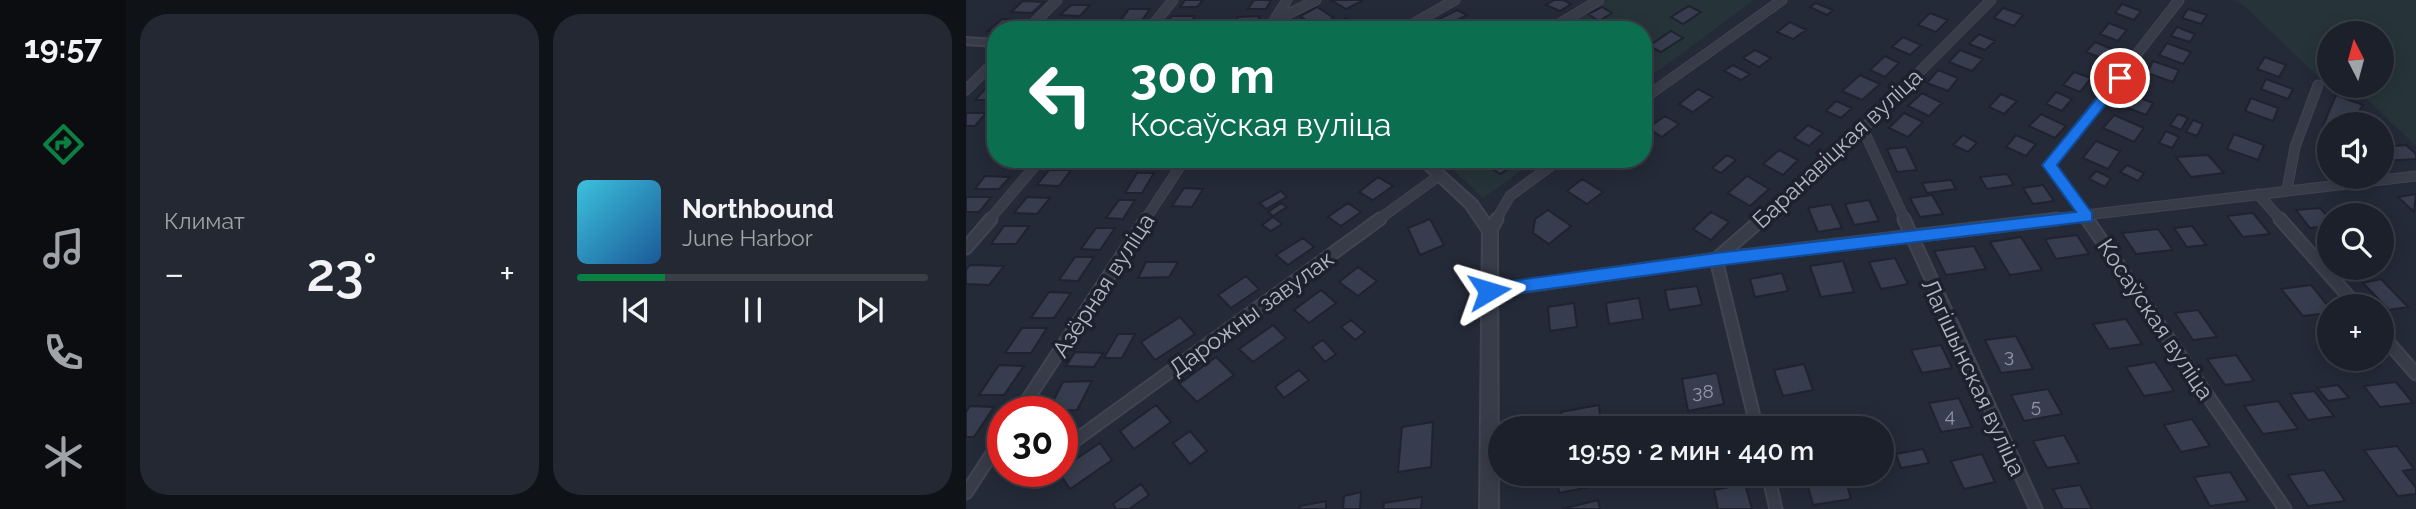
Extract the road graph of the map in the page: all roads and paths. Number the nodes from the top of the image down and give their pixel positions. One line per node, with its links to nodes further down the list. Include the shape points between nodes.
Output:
1 (1057, 0): 10 (street)
2 (1173, 0): 11 (street)
3 (1287, 0): 12 (street)
4 (1315, 0): 12 (street)
5 (1455, 0): 13 (street)
6 (1599, 0): 14 (street)
7 (1782, 0): 20 (street)
8 (1991, 0): 21 (street, Баранавіцкая вуліца)
9 (2179, 0): 30 (street, Косаўская вуліца, via 2050,165)
10 (1036, 21)
11 (1156, 21)
12 (1274, 21)
13 (1418, 21)
14 (1564, 21)
15 (966, 41): 16 (street)
16 (987, 42)
17 (987, 69): 19 (street)
18 (2317, 88): 28 (street, via 2295,147)
19 (966, 90)
20 (1652, 93)
21 (1863, 129): 32 (street, Лагішынская вуліца); 34 (street, Баранавіцкая вуліца)
22 (1033, 168): 33 (street)
23 (1179, 168): 39 (street, Азёрная вуліца)
24 (1431, 168): 26 (street)
25 (1548, 168): 31 (street, via 1510,196)
26 (1440, 176): 31 (street, via 1471,204); 41 (street, Дарожны завулак)
27 (2416, 176): 28 (street)
28 (2287, 190): 29 (street)
29 (2258, 194): 30 (street); 36 (street)
30 (2087, 217): 32 (street); 48 (street, Косаўская вуліца)
31 (1490, 230): 35 (street)
32 (1910, 237): 34 (street); 47 (street, Лагішынская вуліца)
33 (966, 248)
34 (1716, 259): 35 (street); 40 (street)
35 (1489, 291): 45 (street)
36 (2346, 294)
37 (2394, 349): 38 (street)
38 (2416, 374)
39 (1030, 396)
40 (1754, 416)
41 (1078, 438)
42 (987, 461): 44 (street)
43 (1771, 486): 46 (street)
44 (966, 493)
45 (1489, 509)
46 (1776, 509)
47 (2036, 509)
48 (2285, 509)

